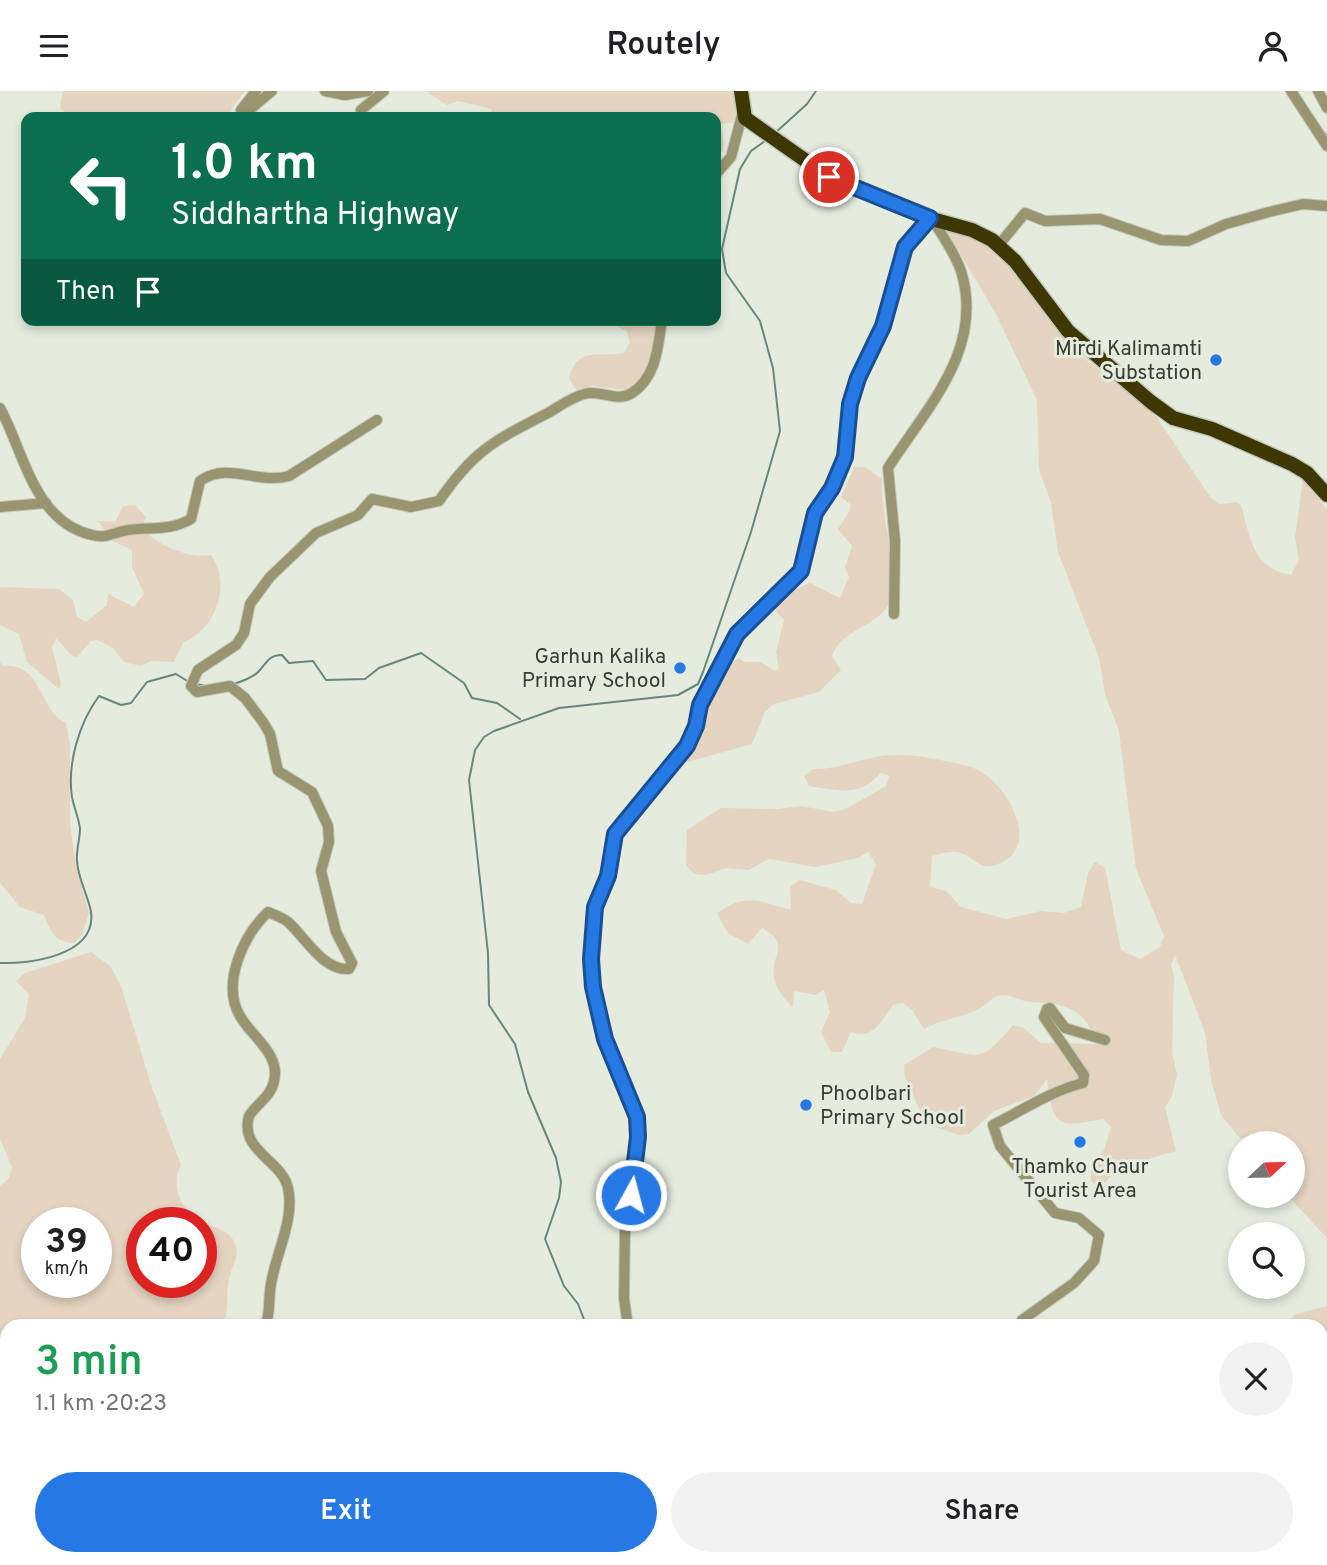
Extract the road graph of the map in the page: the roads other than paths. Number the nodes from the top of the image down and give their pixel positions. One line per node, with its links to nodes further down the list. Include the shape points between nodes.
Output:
1 (256, 91): 10 (street)
2 (272, 91): 11 (street)
3 (325, 91): 4 (street, via 345,95)
4 (368, 91)
5 (384, 91): 12 (street)
6 (741, 91): 13 (highway)
7 (1291, 91): 14 (street)
8 (1318, 91): 9 (street)
9 (1327, 108)
10 (240, 112)
11 (247, 112)
12 (362, 112)
13 (744, 115): 15 (street, via 731,157); 17 (highway, via 829,177)
14 (1327, 146)
15 (721, 168)
16 (1327, 206): 18 (street, via 1303,204 1269,212 1188,241 1161,240 1100,219 1045,221 1026,213)
17 (931, 219): 18 (highway, via 972,230); 25 (street, via 960,269 967,300 966,336 932,405 888,468 895,541); 28 (street, via 905,247 883,326 850,404 845,457 815,513 801,571 737,634 700,705 687,746 615,834 608,876 595,907 591,959 605,1039 637,1117 625,1231)
18 (998, 246): 22 (highway, via 1016,261 1068,331 1172,418 1212,429 1292,464)
19 (661, 326): 27 (street, via 658,353 634,392 623,396 584,394 497,439 465,464 439,501 411,507 372,499 358,515 316,533 256,595 236,645 198,670 192,683 197,692 230,686 246,698 270,734 278,771 312,792 329,834 321,871 326,894 336,932 352,963 349,969 339,969 307,945 286,920 268,912 247,939 234,977 233,1002 264,1046 275,1072 266,1098 249,1116 249,1135 288,1188 289,1210 270,1286)
20 (0, 408): 23 (street)
21 (377, 420): 23 (street, via 289,476 276,480 235,471 212,472 200,481 191,519 174,529 92,535 55,515)
22 (1327, 495)
23 (46, 503): 24 (street)
24 (0, 507)
25 (894, 614)
26 (1105, 1040): 29 (street, via 1065,1028 1050,1008 1046,1009 1044,1017 1084,1075 1083,1083 1057,1090 993,1125 1000,1146 1055,1213 1079,1218 1099,1235 1094,1261 1074,1283)
27 (269, 1319)
28 (627, 1319)
29 (1023, 1319)

